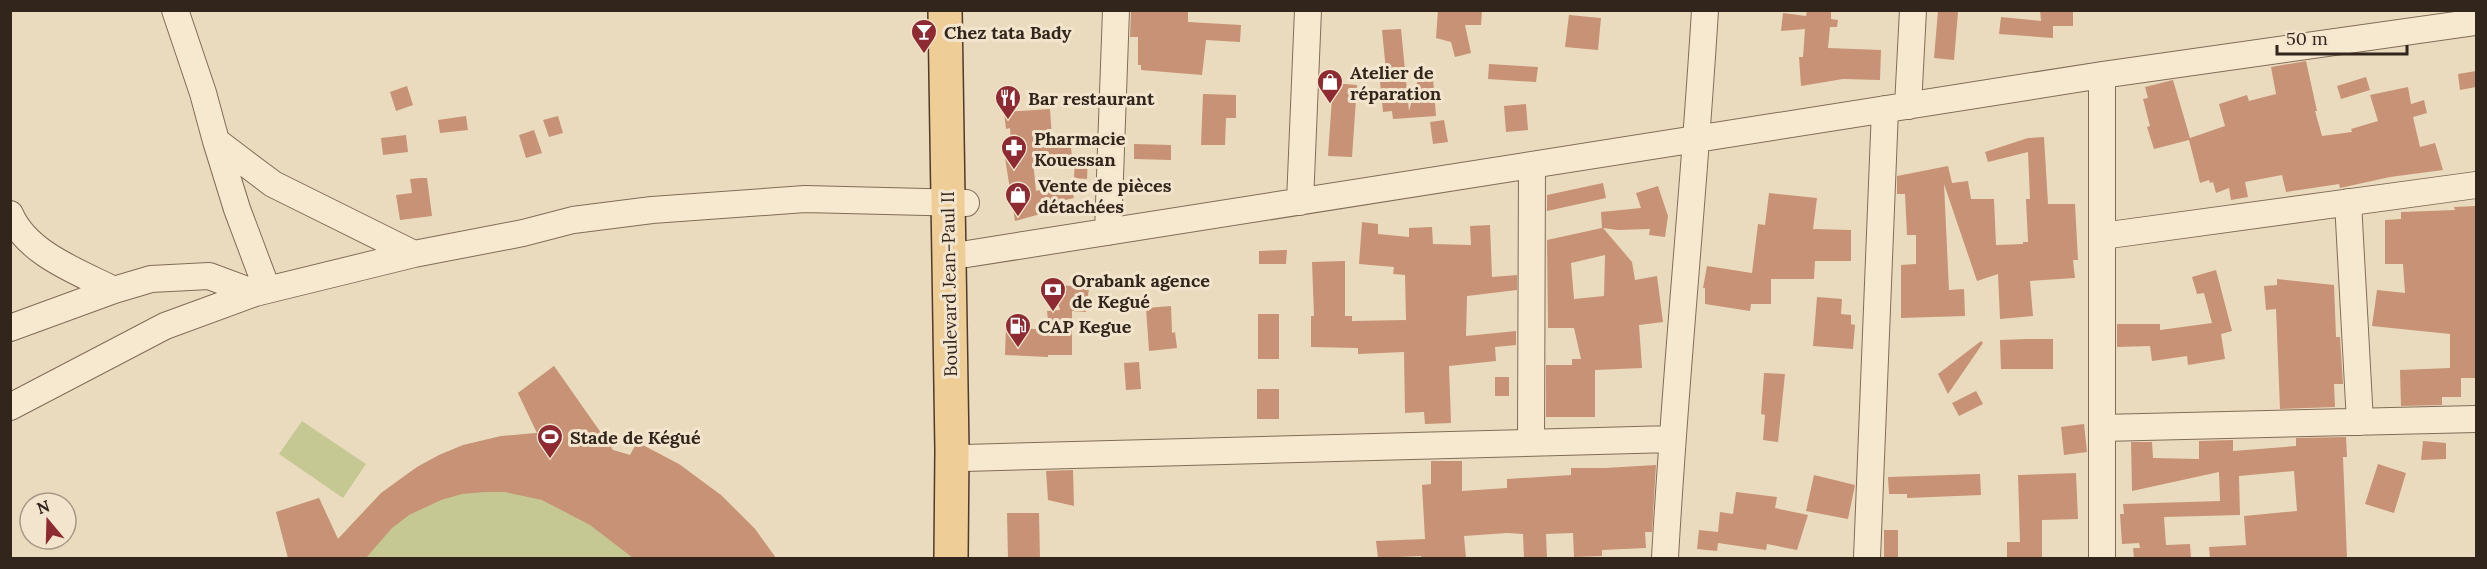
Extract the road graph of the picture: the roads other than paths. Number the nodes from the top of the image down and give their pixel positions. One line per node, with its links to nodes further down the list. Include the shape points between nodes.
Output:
1 (175, 10): 12 (street)
2 (945, 10): 17 (main road, Boulevard Jean-Paul II)
3 (965, 10): 17 (main road, Boulevard Jean-Paul II)
4 (1116, 10): 19 (street)
5 (1308, 10): 15 (street)
6 (1706, 10): 11 (street)
7 (1913, 10): 10 (street)
8 (2476, 22): 9 (street)
9 (2103, 75): 10 (street); 20 (street)
10 (1897, 108): 11 (street); 36 (street)
11 (1698, 139): 13 (street); 30 (street)
12 (216, 141): 21 (street, via 273,184); 24 (street)
13 (1532, 165): 15 (street); 31 (street)
14 (2476, 184): 16 (street)
15 (1300, 202): 19 (street)
16 (2348, 202): 20 (street); 28 (street)
17 (957, 203): 21 (street, via 805,199 652,210 573,220); 22 (main road, Boulevard Jean-Paul II); 33 (main road, Boulevard Jean-Paul II)
18 (10, 214): 23 (street, via 36,246)
19 (1108, 232): 22 (street)
20 (2102, 236): 29 (street)
21 (414, 254): 24 (street)
22 (967, 254): 32 (main road, Boulevard Jean-Paul II)
23 (114, 290): 24 (street, via 151,279 209,276); 25 (street)
24 (261, 291): 26 (street, via 165,326)
25 (10, 328)
26 (10, 407)
27 (2476, 419): 28 (street)
28 (2360, 422): 29 (street)
29 (2102, 428): 37 (street)
30 (1672, 439): 31 (street); 35 (street)
31 (1531, 442): 32 (street)
32 (964, 458): 34 (main road, Boulevard Jean-Paul II)
33 (951, 558)
34 (966, 558)
35 (1665, 558)
36 (1867, 558)
37 (2102, 558)

